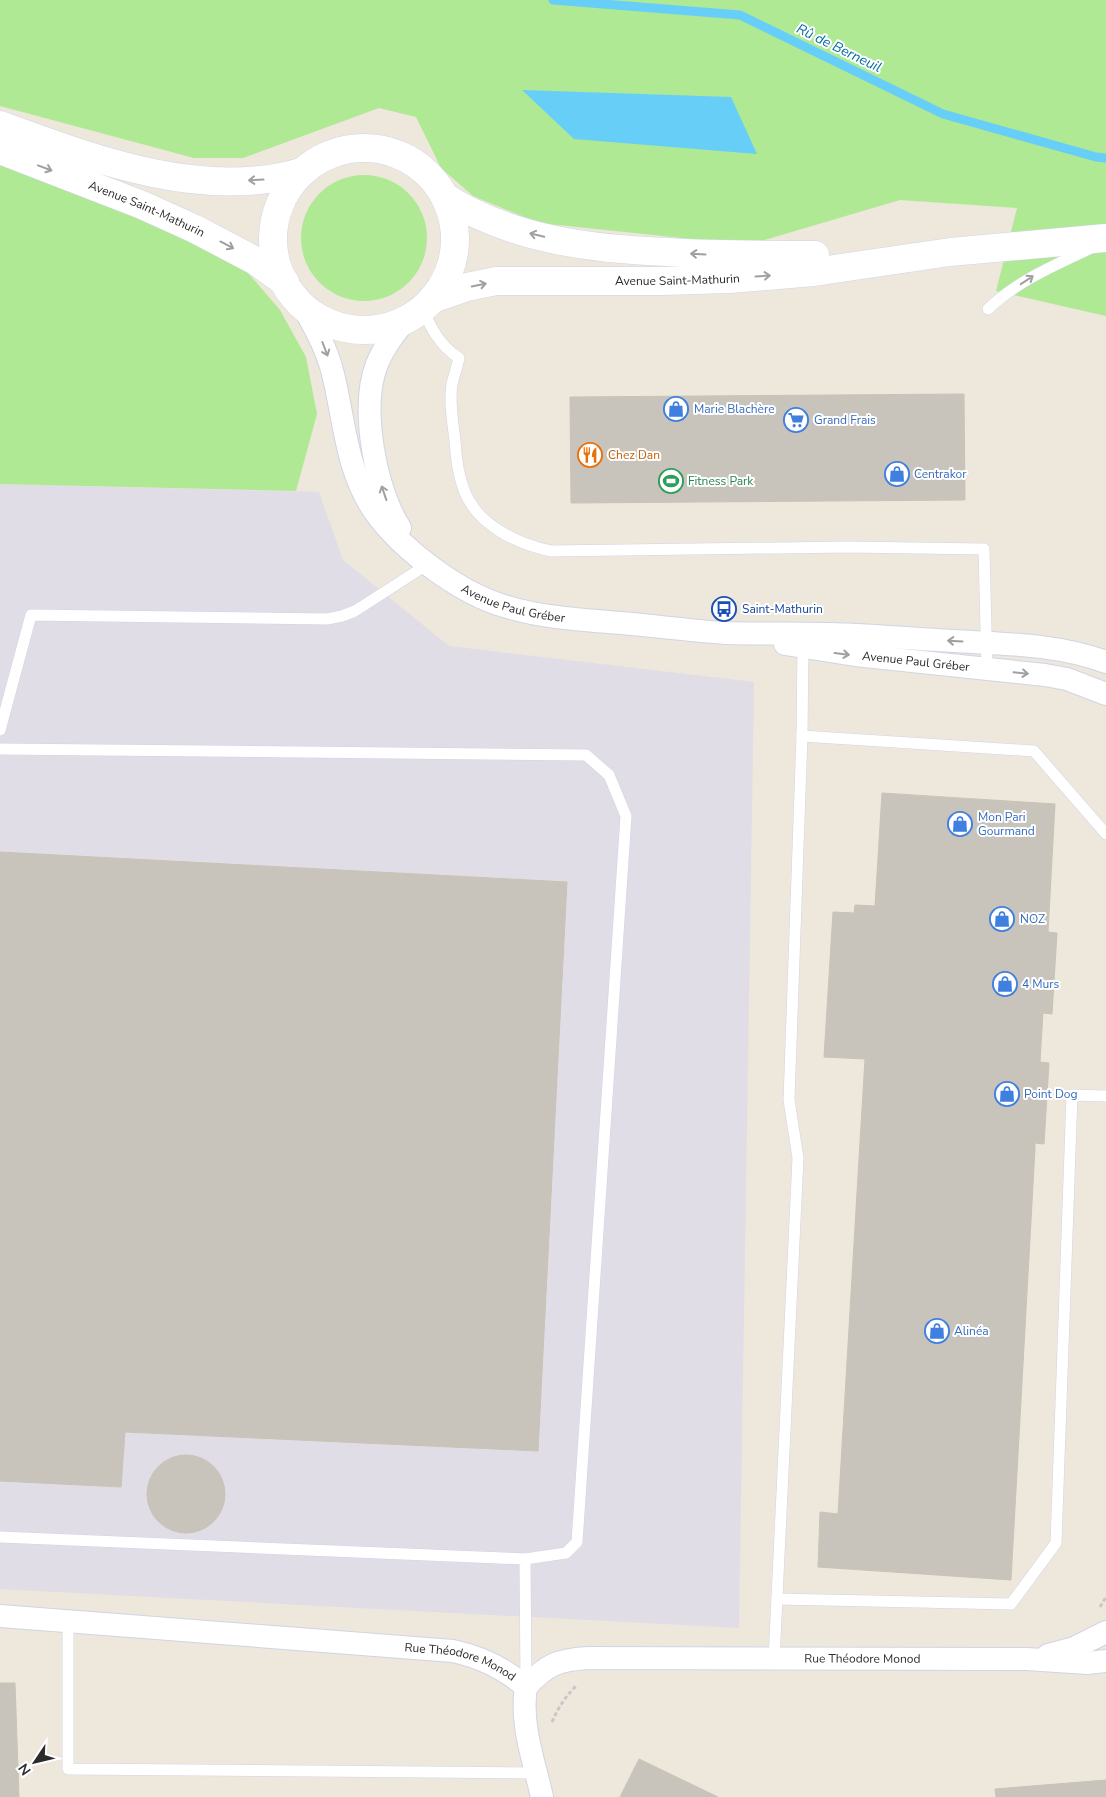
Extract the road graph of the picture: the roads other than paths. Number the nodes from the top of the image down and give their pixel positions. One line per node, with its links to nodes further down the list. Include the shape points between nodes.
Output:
1 (0, 126): 3 (street, one-way to 1, via 254,180 165,176 110,163)
2 (0, 150): 7 (street, Avenue Saint-Mathurin, one-way to 7, via 195,228 254,260)
3 (304, 171): 4 (street, via 325,156 342,151 359,148 385,150 416,165 430,176); 7 (street, via 287,191 274,223 276,258)
4 (445, 197): 6 (street, Avenue Saint-Mathurin, one-way to 4, via 749,256 592,247 511,228 479,216); 9 (street, via 452,219 454,250 451,265 445,280)
5 (1106, 240): 6 (street, Avenue Saint-Mathurin); 10 (lane, one-way to 5, via 999,298 1037,274)
6 (922, 256): 9 (street, Avenue Saint-Mathurin, one-way to 6, via 467,287 496,281 720,279 814,272)
7 (285, 282): 8 (street, Avenue Saint-Mathurin)
8 (303, 306): 9 (street, Avenue Saint-Mathurin, via 328,322 356,329 386,327); 11 (street, Avenue Paul Gréber, one-way to 11, via 317,331 333,373 346,441 358,482 383,523)
9 (420, 309): 11 (street, Avenue Paul Gréber, one-way to 9, via 406,537 388,506 378,476 372,428 371,392 375,371 387,345); 13 (lane, via 440,341 459,358 451,404 456,454 465,492 484,519 504,533 551,551 847,547 984,549)
10 (988, 309)
11 (428, 564): 12 (street, Avenue Paul Gréber, via 448,579 503,606 548,616); 17 (lane, via 354,611 327,619 31,615)
12 (803, 641): 13 (street, Avenue Paul Gréber, one-way to 12); 15 (street, Avenue Paul Gréber, one-way to 15, via 855,656); 18 (lane)
13 (987, 642): 14 (street, Avenue Paul Gréber, via 1074,652); 15 (lane)
14 (1106, 662)
15 (988, 670): 16 (street, Avenue Paul Gréber, one-way to 16, via 1067,679)
16 (1106, 694)
17 (0, 730)
18 (802, 736): 20 (lane, via 1034,751); 24 (lane, via 789,1100 798,1158)
19 (0, 749): 23 (lane, via 586,755 609,774 626,816 577,1542 566,1553)
20 (1106, 834)
21 (1106, 1096): 24 (lane, via 1072,1095 1056,1543 1011,1604)
22 (0, 1537): 23 (lane)
23 (525, 1559): 31 (lane)
24 (777, 1599): 29 (lane)
25 (0, 1616): 26 (street, Rue Théodore Monod)
26 (68, 1621): 31 (street, Rue Théodore Monod, via 453,1651 493,1664); 32 (lane, via 68,1769)
27 (1106, 1632): 28 (street, Rue Théodore Monod, via 1074,1648)
28 (1027, 1659): 29 (street, Rue Théodore Monod); 30 (street, Rue Théodore Monod)
29 (774, 1660): 31 (street, Rue Théodore Monod, via 570,1659 540,1672)
30 (1106, 1661)
31 (526, 1687): 32 (street, via 525,1718)
32 (537, 1773): 33 (street)
33 (542, 1797)

